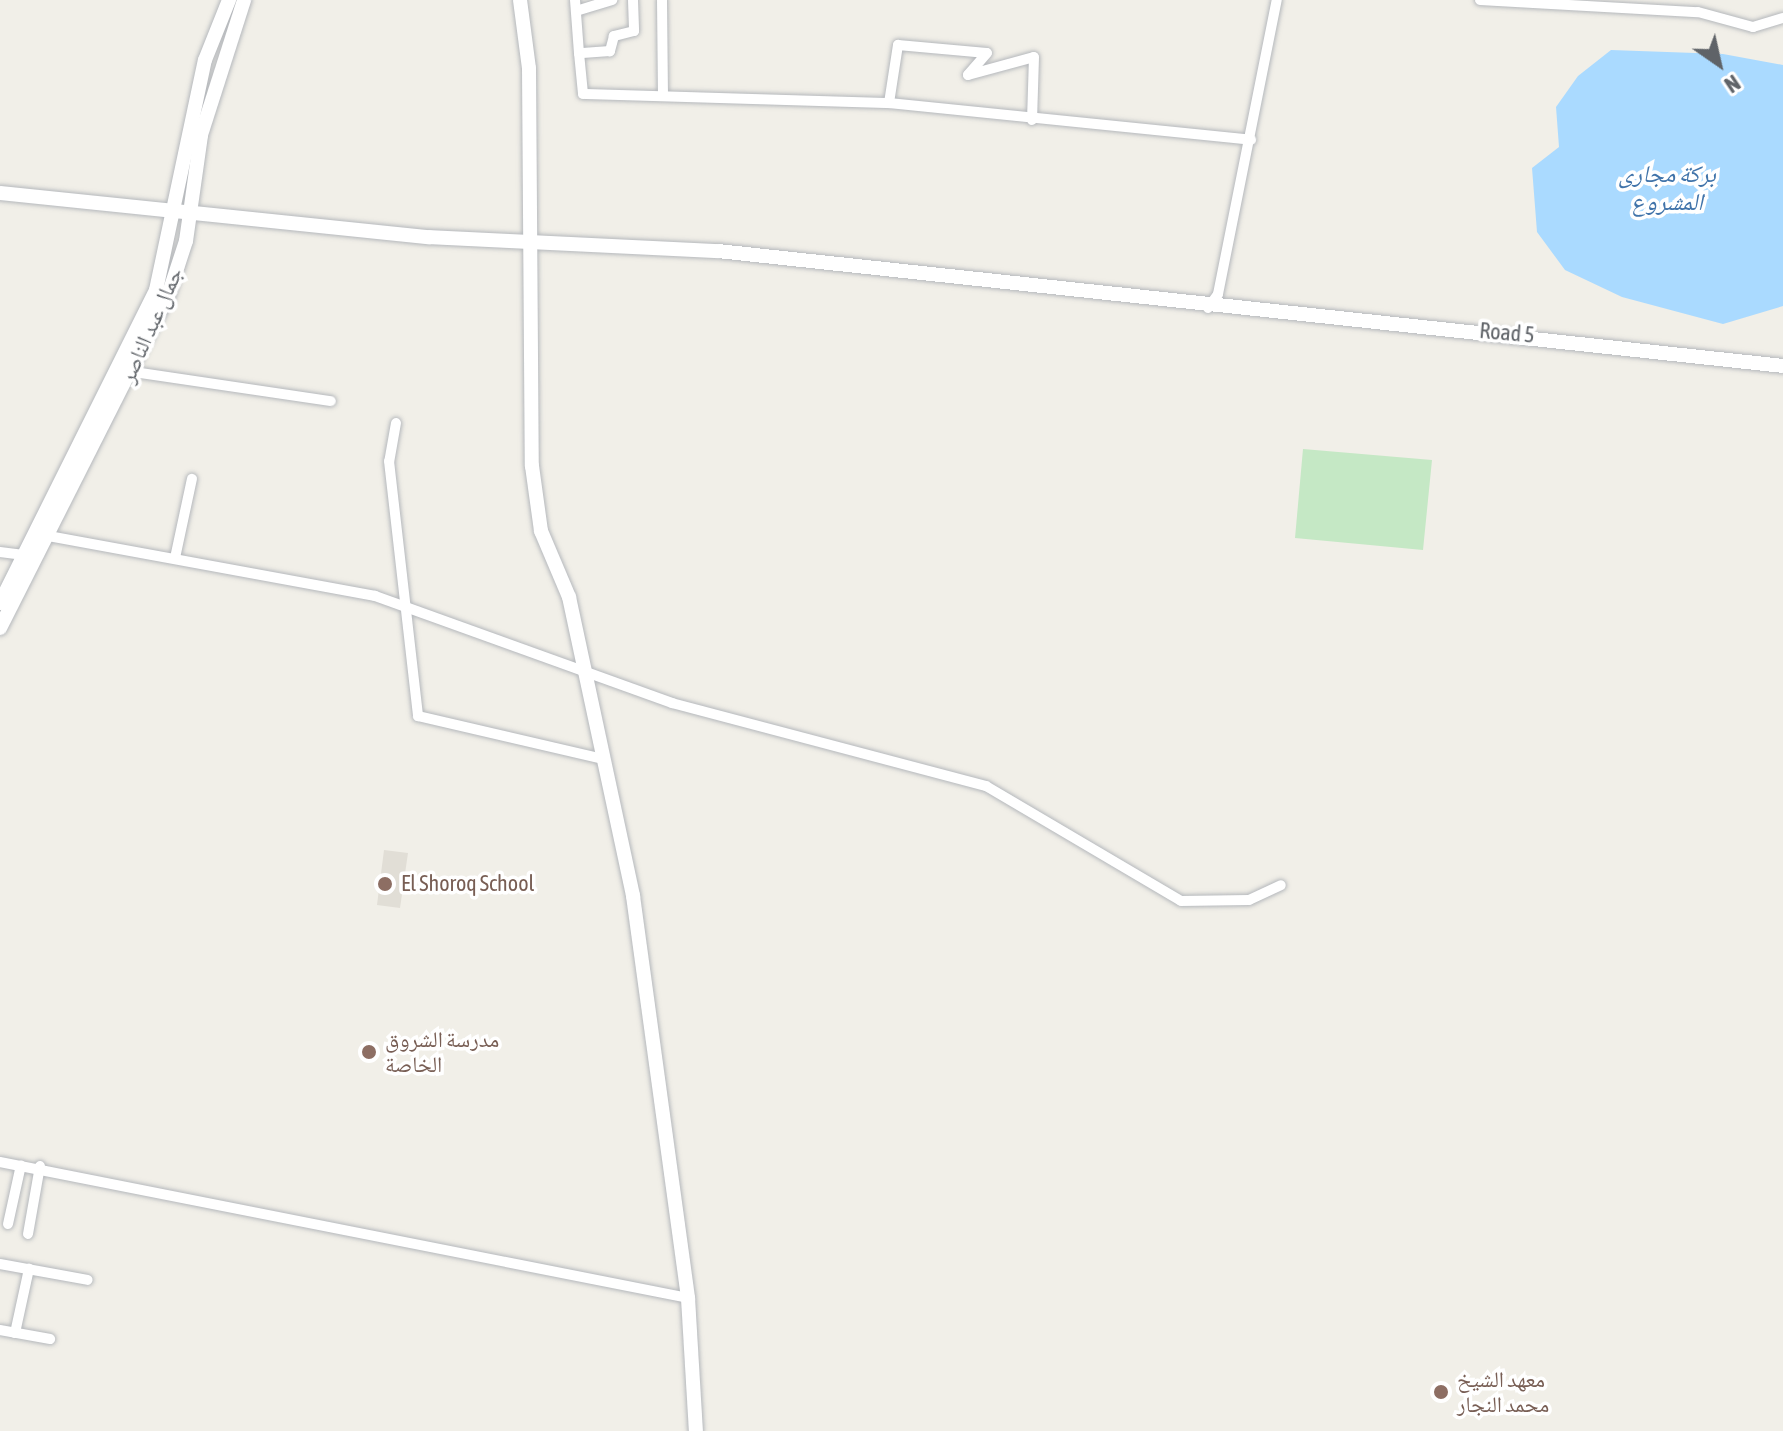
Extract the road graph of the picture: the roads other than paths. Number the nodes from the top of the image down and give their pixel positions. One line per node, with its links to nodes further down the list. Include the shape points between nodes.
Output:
1 (229, 0): 18 (main road, جمال عبد الناصر, via 205,60)
2 (244, 0): 18 (main road, جمال عبد الناصر, via 201,135)
3 (520, 0): 19 (main road, via 529,68)
4 (612, 0): 9 (street)
5 (633, 0): 12 (street, via 634,31 614,36 610,51)
6 (662, 0): 13 (street)
7 (1277, 0): 16 (street)
8 (1483, 0): 10 (street)
9 (576, 6): 12 (street)
10 (1698, 6): 11 (street, via 1753,27)
11 (1783, 18)
12 (579, 53): 13 (street, via 583,94)
13 (663, 92): 14 (street)
14 (889, 103): 15 (street); 15 (street, via 898,45 987,53 968,75 1034,57)
15 (1032, 120): 16 (street)
16 (1251, 140): 20 (street, via 1218,294)
17 (0, 193): 18 (main road, Road 5)
18 (185, 210): 19 (main road, Road 5); 22 (main road, جمال عبد الناصر, via 156,290); 23 (main road, جمال عبد الناصر, via 168,296)
19 (530, 243): 20 (main road, Road 5, via 706,250); 34 (main road, via 534,479 541,531 569,597)
20 (1208, 308): 21 (main road, Road 5, via 1573,338)
21 (1783, 366)
22 (117, 369): 23 (street); 27 (main road, جمال عبد الناصر)
23 (132, 372): 24 (street); 27 (main road, جمال عبد الناصر)
24 (331, 401)
25 (396, 423): 32 (street, via 389,461)
26 (192, 479): 30 (street)
27 (40, 534): 29 (main road, جمال عبد الناصر); 30 (street); 33 (main road, جمال عبد الناصر)
28 (0, 552): 29 (street)
29 (24, 555): 31 (main road, جمال عبد الناصر)
30 (175, 558): 32 (street, via 375,596)
31 (0, 603)
32 (411, 610): 34 (street); 35 (street, via 418,716)
33 (0, 628)
34 (587, 672): 35 (main road); 36 (street, via 810,743 986,786 1181,901 1249,900)
35 (603, 759): 45 (main road, via 633,896)
36 (1281, 885)
37 (0, 1162): 38 (street)
38 (21, 1165): 39 (street); 40 (street)
39 (40, 1166): 41 (street); 45 (street)
40 (8, 1224)
41 (28, 1234)
42 (0, 1264): 43 (street)
43 (29, 1269): 44 (street); 47 (street)
44 (88, 1280)
45 (688, 1298): 49 (main road)
46 (0, 1330): 47 (street)
47 (15, 1333): 48 (street)
48 (50, 1339)
49 (696, 1431)

